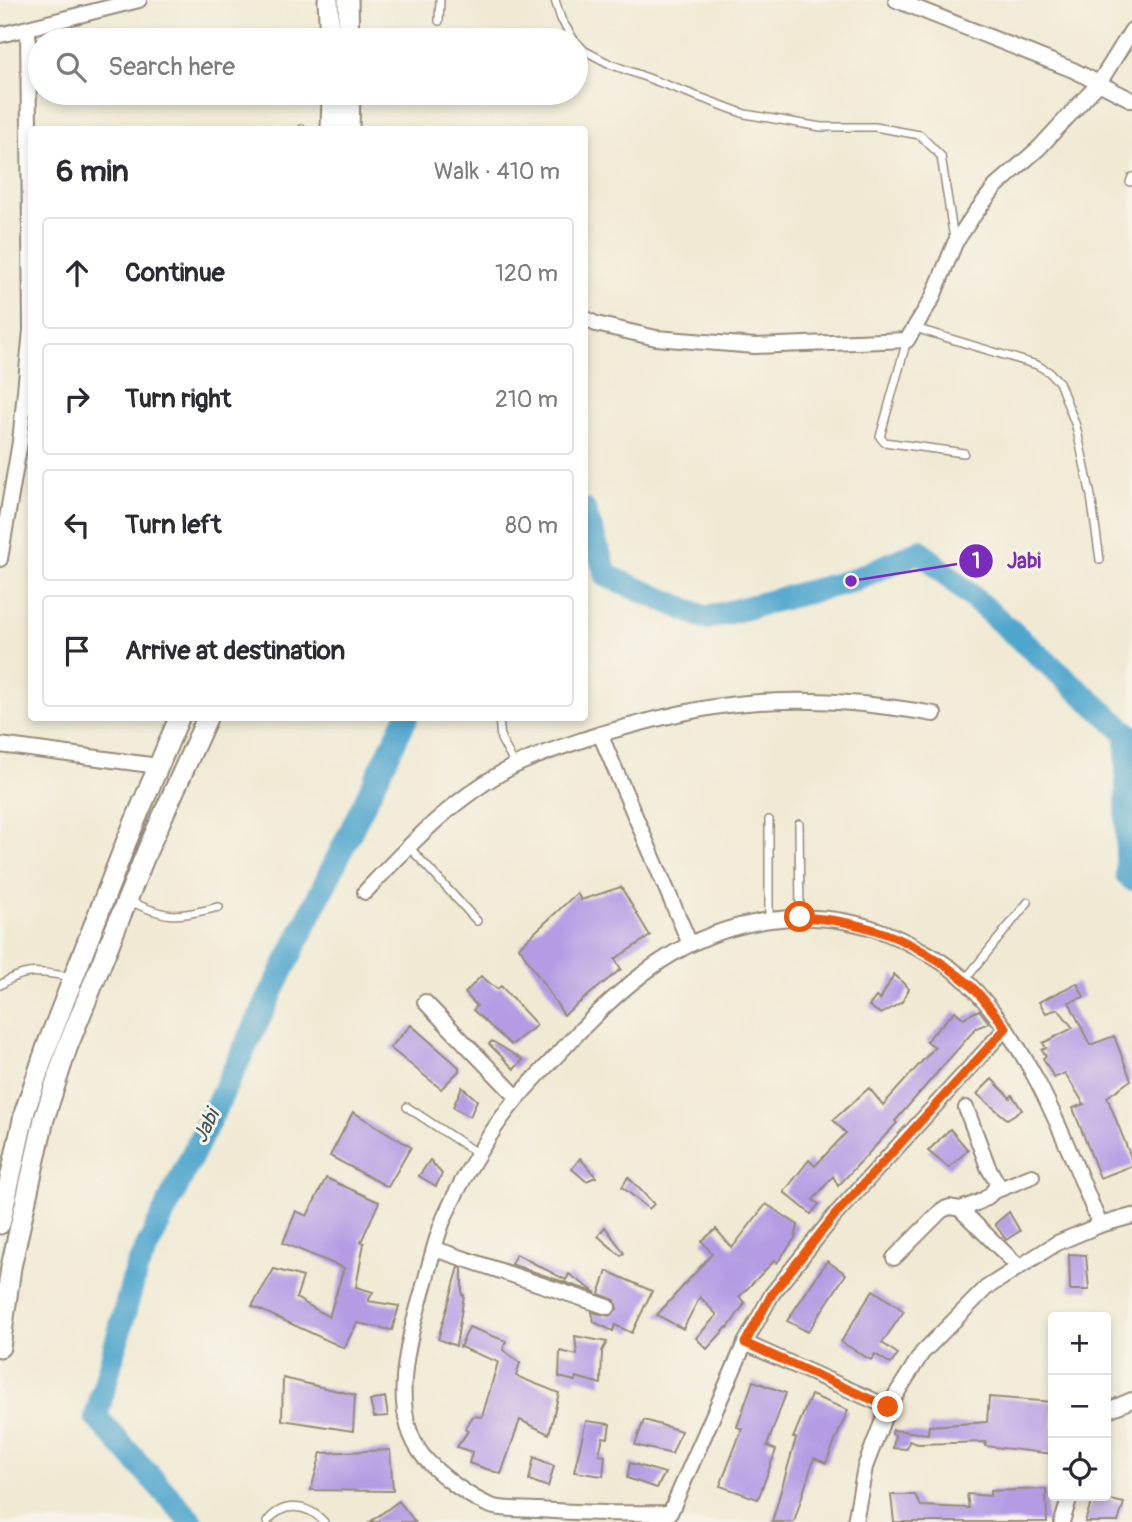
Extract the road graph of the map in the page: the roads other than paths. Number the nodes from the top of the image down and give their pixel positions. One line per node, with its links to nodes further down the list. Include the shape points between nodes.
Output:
1 (139, 0): 8 (street)
2 (328, 0): 9 (main road)
3 (348, 0): 10 (main road)
4 (440, 0): 7 (lane)
5 (555, 0): 11 (lane)
6 (896, 0): 16 (street)
7 (439, 21)
8 (35, 28)
9 (329, 28)
10 (349, 28)
11 (567, 28)
12 (28, 30): 14 (street)
13 (1132, 30): 16 (street)
14 (0, 35)
15 (588, 53): 24 (lane, via 745,114 821,127 875,127 920,135 941,156)
16 (1099, 83): 17 (street); 24 (street, via 1039,148 995,187)
17 (1132, 100)
18 (29, 105): 21 (street)
19 (332, 105): 22 (main road)
20 (350, 105): 23 (main road)
21 (29, 126)
22 (331, 126)
23 (349, 126)
24 (955, 243): 26 (street, via 932,299)
25 (588, 320): 26 (street, via 656,338 755,346)
26 (911, 333): 28 (lane, via 880,437 884,443); 30 (lane, via 1037,365 1059,382 1076,426)
27 (28, 361): 29 (street)
28 (964, 453)
29 (0, 559)
30 (1100, 560)
31 (934, 714): 35 (street, via 815,700 747,703)
32 (178, 721): 38 (main road)
33 (206, 721): 43 (main road)
34 (499, 721): 37 (lane, via 501,739)
35 (600, 734): 37 (street); 49 (street)
36 (0, 745): 38 (street)
37 (516, 765): 41 (street, via 468,794)
38 (158, 766): 50 (main road)
39 (769, 820): 47 (lane)
40 (799, 824): 46 (lane)
41 (408, 846): 42 (street); 48 (lane)
42 (365, 892)
43 (127, 900): 45 (lane, via 168,916); 71 (main road, via 67,1048 44,1119 11,1267)
44 (1028, 902): 51 (lane)
45 (219, 907)
46 (800, 917): 47 (street); 51 (street, via 868,926 910,943)
47 (769, 919): 49 (street)
48 (477, 920)
49 (690, 944): 55 (street, via 621,992)
50 (74, 977): 52 (lane, via 26,972); 60 (main road)
51 (965, 980): 54 (street)
52 (0, 985)
53 (425, 1002): 55 (street)
54 (1006, 1028): 65 (street, via 1053,1110); 70 (street, via 835,1215 772,1294)
55 (517, 1097): 58 (street)
56 (407, 1107): 58 (lane)
57 (966, 1108): 61 (street, via 997,1182)
58 (478, 1154): 66 (street, via 444,1218)
59 (1032, 1176): 61 (street)
60 (5, 1181): 64 (main road)
61 (995, 1191): 62 (street)
62 (960, 1209): 67 (street, via 942,1210); 68 (street)
63 (1132, 1216): 65 (street)
64 (0, 1224)
65 (1100, 1225): 68 (street, via 1057,1243)
66 (435, 1249): 69 (street); 70 (street, via 412,1326 404,1382 406,1424 423,1456 464,1492 495,1507 670,1513)
67 (894, 1258)
68 (1019, 1267): 73 (street, via 986,1288 922,1353)
69 (608, 1307)
70 (745, 1343): 73 (street)
71 (0, 1347)
72 (1132, 1400): 74 (street)
73 (888, 1407): 78 (street, via 865,1467)
74 (1111, 1409)
75 (1068, 1501): 79 (street)
76 (267, 1522): 77 (lane, via 277,1511 294,1507 306,1508)
77 (324, 1522)
78 (856, 1522)
79 (1062, 1522)

